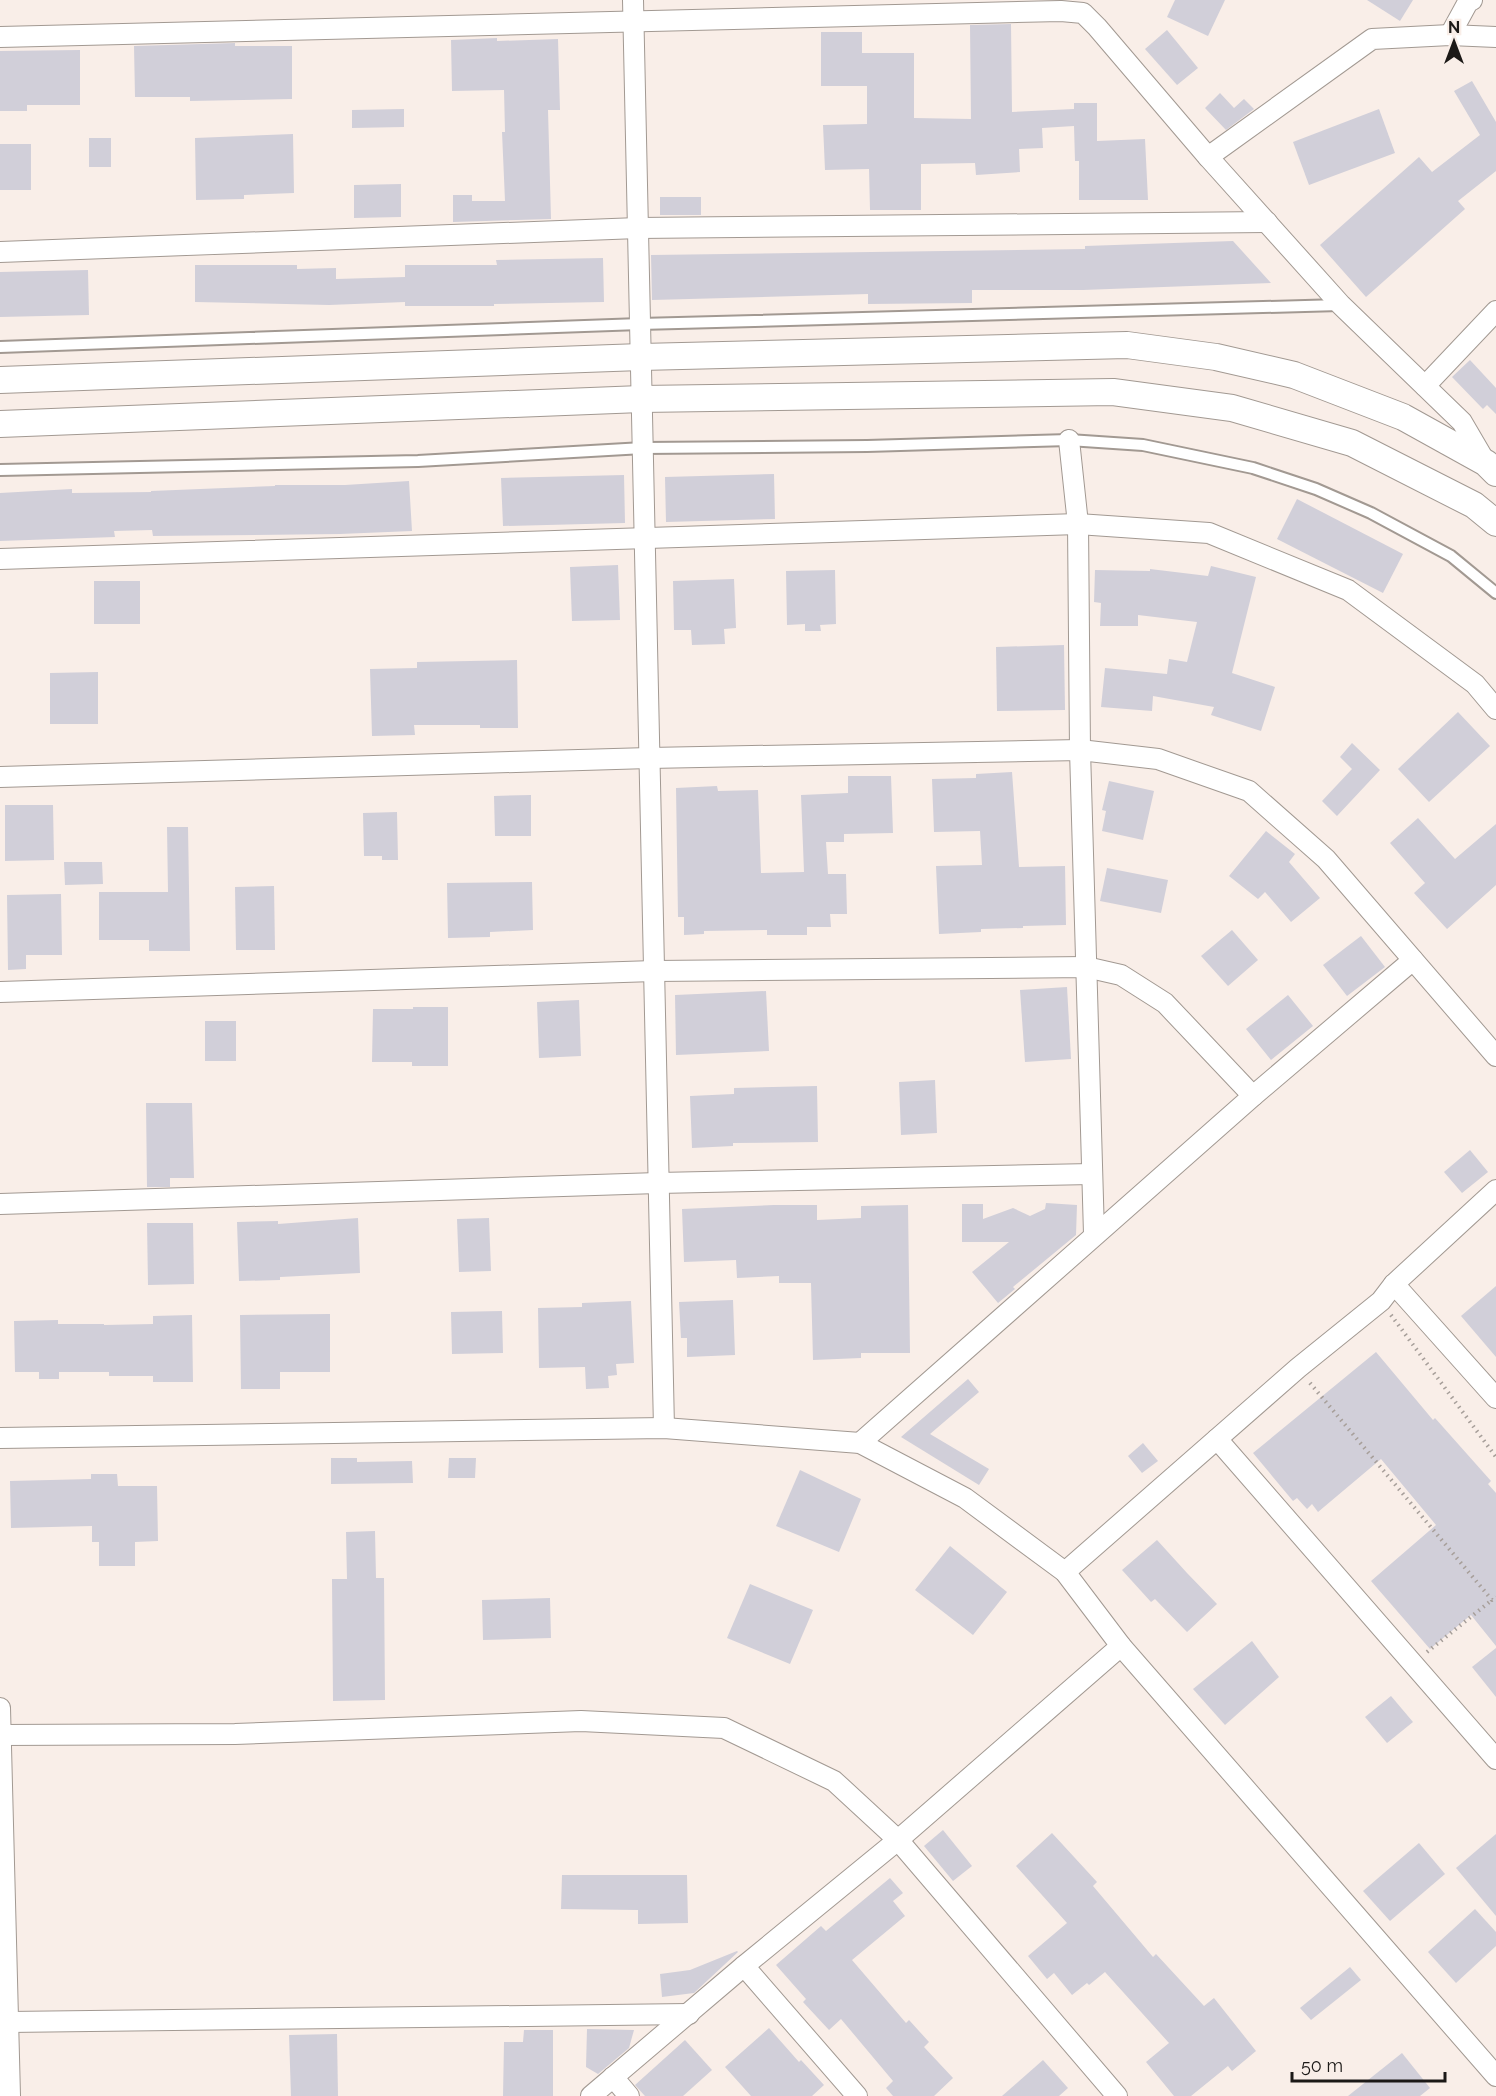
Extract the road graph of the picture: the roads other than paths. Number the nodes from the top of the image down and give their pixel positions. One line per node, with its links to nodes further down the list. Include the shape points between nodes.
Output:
1 (633, 0): 3 (street)
2 (1472, 0): 4 (street)
3 (633, 22): 5 (street); 7 (street, via 1061,11 1083,14); 9 (street)
4 (1450, 35): 6 (street); 7 (street, via 1372,39)
5 (0, 37)
6 (1496, 37)
7 (1208, 157): 8 (street)
8 (1267, 222): 9 (street); 11 (street)
9 (638, 228): 10 (street); 13 (street)
10 (0, 252)
11 (1341, 305): 13 (lane); 17 (street)
12 (1496, 311): 17 (street)
13 (640, 324): 14 (lane); 15 (street)
14 (0, 347)
15 (641, 357): 16 (street); 18 (street); 22 (street, via 1127,345 1216,357 1294,375 1403,417)
16 (0, 380)
17 (1425, 386): 22 (street, via 1462,422)
18 (641, 399): 19 (street); 21 (street); 24 (street, via 1113,392 1203,403 1352,443 1474,505)
19 (0, 424)
20 (1070, 440): 21 (lane); 25 (street); 28 (lane, via 1143,445 1199,456 1253,468 1316,489 1371,513 1450,556)
21 (643, 448): 23 (lane, via 417,461); 26 (street)
22 (1491, 468)
23 (0, 470)
24 (1496, 523)
25 (1078, 524): 26 (street); 29 (street, via 1209,533 1348,590 1475,684); 30 (street)
26 (645, 538): 27 (street); 31 (street)
27 (0, 559)
28 (1496, 593)
29 (1496, 709)
30 (1080, 750): 31 (street); 33 (street, via 1158,759 1249,791 1326,859); 34 (street)
31 (649, 758): 32 (street); 35 (street)
32 (0, 777)
33 (1413, 960): 37 (street); 38 (street)
34 (1086, 967): 35 (street); 38 (street, via 1121,975 1165,1003); 39 (street)
35 (654, 971): 36 (street); 40 (street)
36 (0, 992)
37 (1496, 1056)
38 (1253, 1096): 43 (street)
39 (1092, 1174): 40 (street); 43 (street)
40 (658, 1183): 42 (street); 46 (street)
41 (1496, 1190): 44 (street)
42 (0, 1204)
43 (1094, 1234): 49 (street)
44 (1394, 1284): 45 (street); 48 (street, via 1381,1301)
45 (1496, 1398)
46 (664, 1428): 47 (street); 49 (street)
47 (0, 1438)
48 (1217, 1439): 50 (street); 54 (street)
49 (860, 1443): 50 (street, via 965,1498)
50 (1065, 1572): 51 (street)
51 (1121, 1646): 55 (street); 59 (street)
52 (0, 1708): 53 (street)
53 (1, 1735): 55 (street, via 235,1734 580,1721 724,1728 834,1781); 58 (street)
54 (1496, 1759)
55 (898, 1840): 56 (street); 65 (street)
56 (744, 1966): 57 (street); 64 (street)
57 (689, 2014): 58 (street); 60 (street)
58 (8, 2022): 61 (street)
59 (1496, 2076)
60 (613, 2077): 62 (street); 63 (street)
61 (10, 2096)
62 (591, 2096)
63 (629, 2096)
64 (857, 2096)
65 (1117, 2096)

